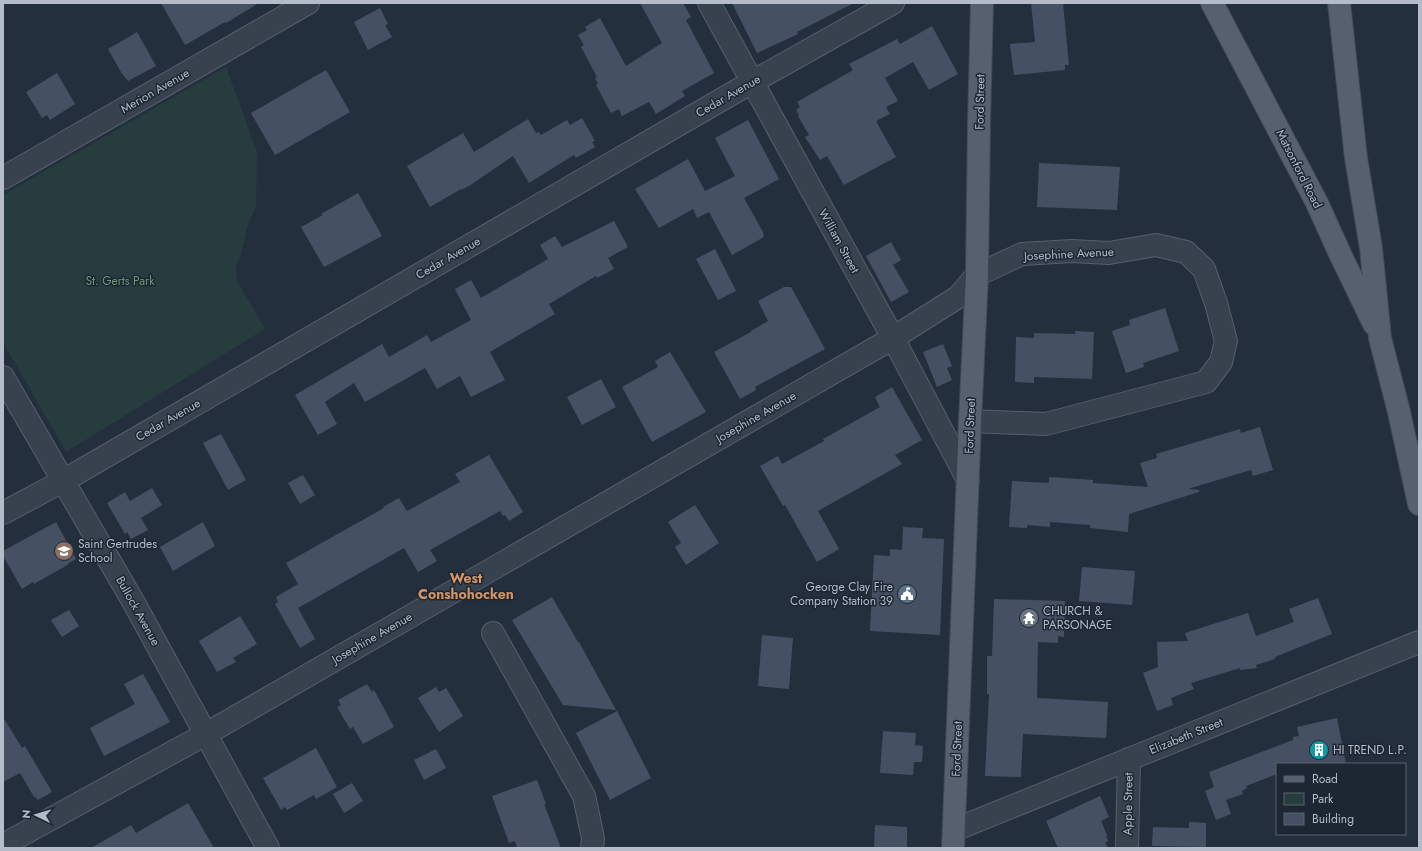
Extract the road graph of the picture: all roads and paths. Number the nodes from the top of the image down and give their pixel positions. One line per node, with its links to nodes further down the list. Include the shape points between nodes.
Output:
1 (308, 3): 8 (street, Merion Avenue)
2 (708, 3): 7 (street, William Street)
3 (893, 3): 7 (street, Cedar Avenue)
4 (982, 3): 9 (main road, Ford Street)
5 (1212, 3): 11 (main road, Matsonford Road, via 1317,203)
6 (1339, 3): 11 (main road, Matsonford Road, via 1356,158 1371,248)
7 (752, 82): 10 (street, William Street); 15 (street, Cedar Avenue)
8 (3, 178)
9 (977, 275): 10 (street, Josephine Avenue, via 958,297); 13 (main road, Ford Street); 13 (street, Josephine Avenue, via 1022,254 1072,251 1109,253 1156,245 1186,252 1204,269 1226,341 1221,362 1206,382 1187,388 1046,424)
10 (893, 338): 14 (street, William Street); 20 (street, Josephine Avenue)
11 (1380, 338): 16 (main road, Matsonford Road)
12 (3, 376): 15 (street, Bullock Avenue)
13 (970, 421): 14 (main road, Ford Street)
14 (968, 480): 22 (main road, Ford Street)
15 (63, 481): 17 (street, Cedar Avenue); 20 (street, Bullock Avenue)
16 (1419, 504)
17 (3, 513)
18 (493, 633): 25 (street, via 584,796 593,838)
19 (1419, 642): 21 (street, Elizabeth Street)
20 (206, 734): 23 (street, Josephine Avenue); 24 (street, Bullock Avenue)
21 (1129, 759): 22 (street, Elizabeth Street); 26 (street, Apple Street)
22 (954, 839)
23 (3, 845)
24 (268, 848)
25 (592, 848)
26 (1127, 848)

